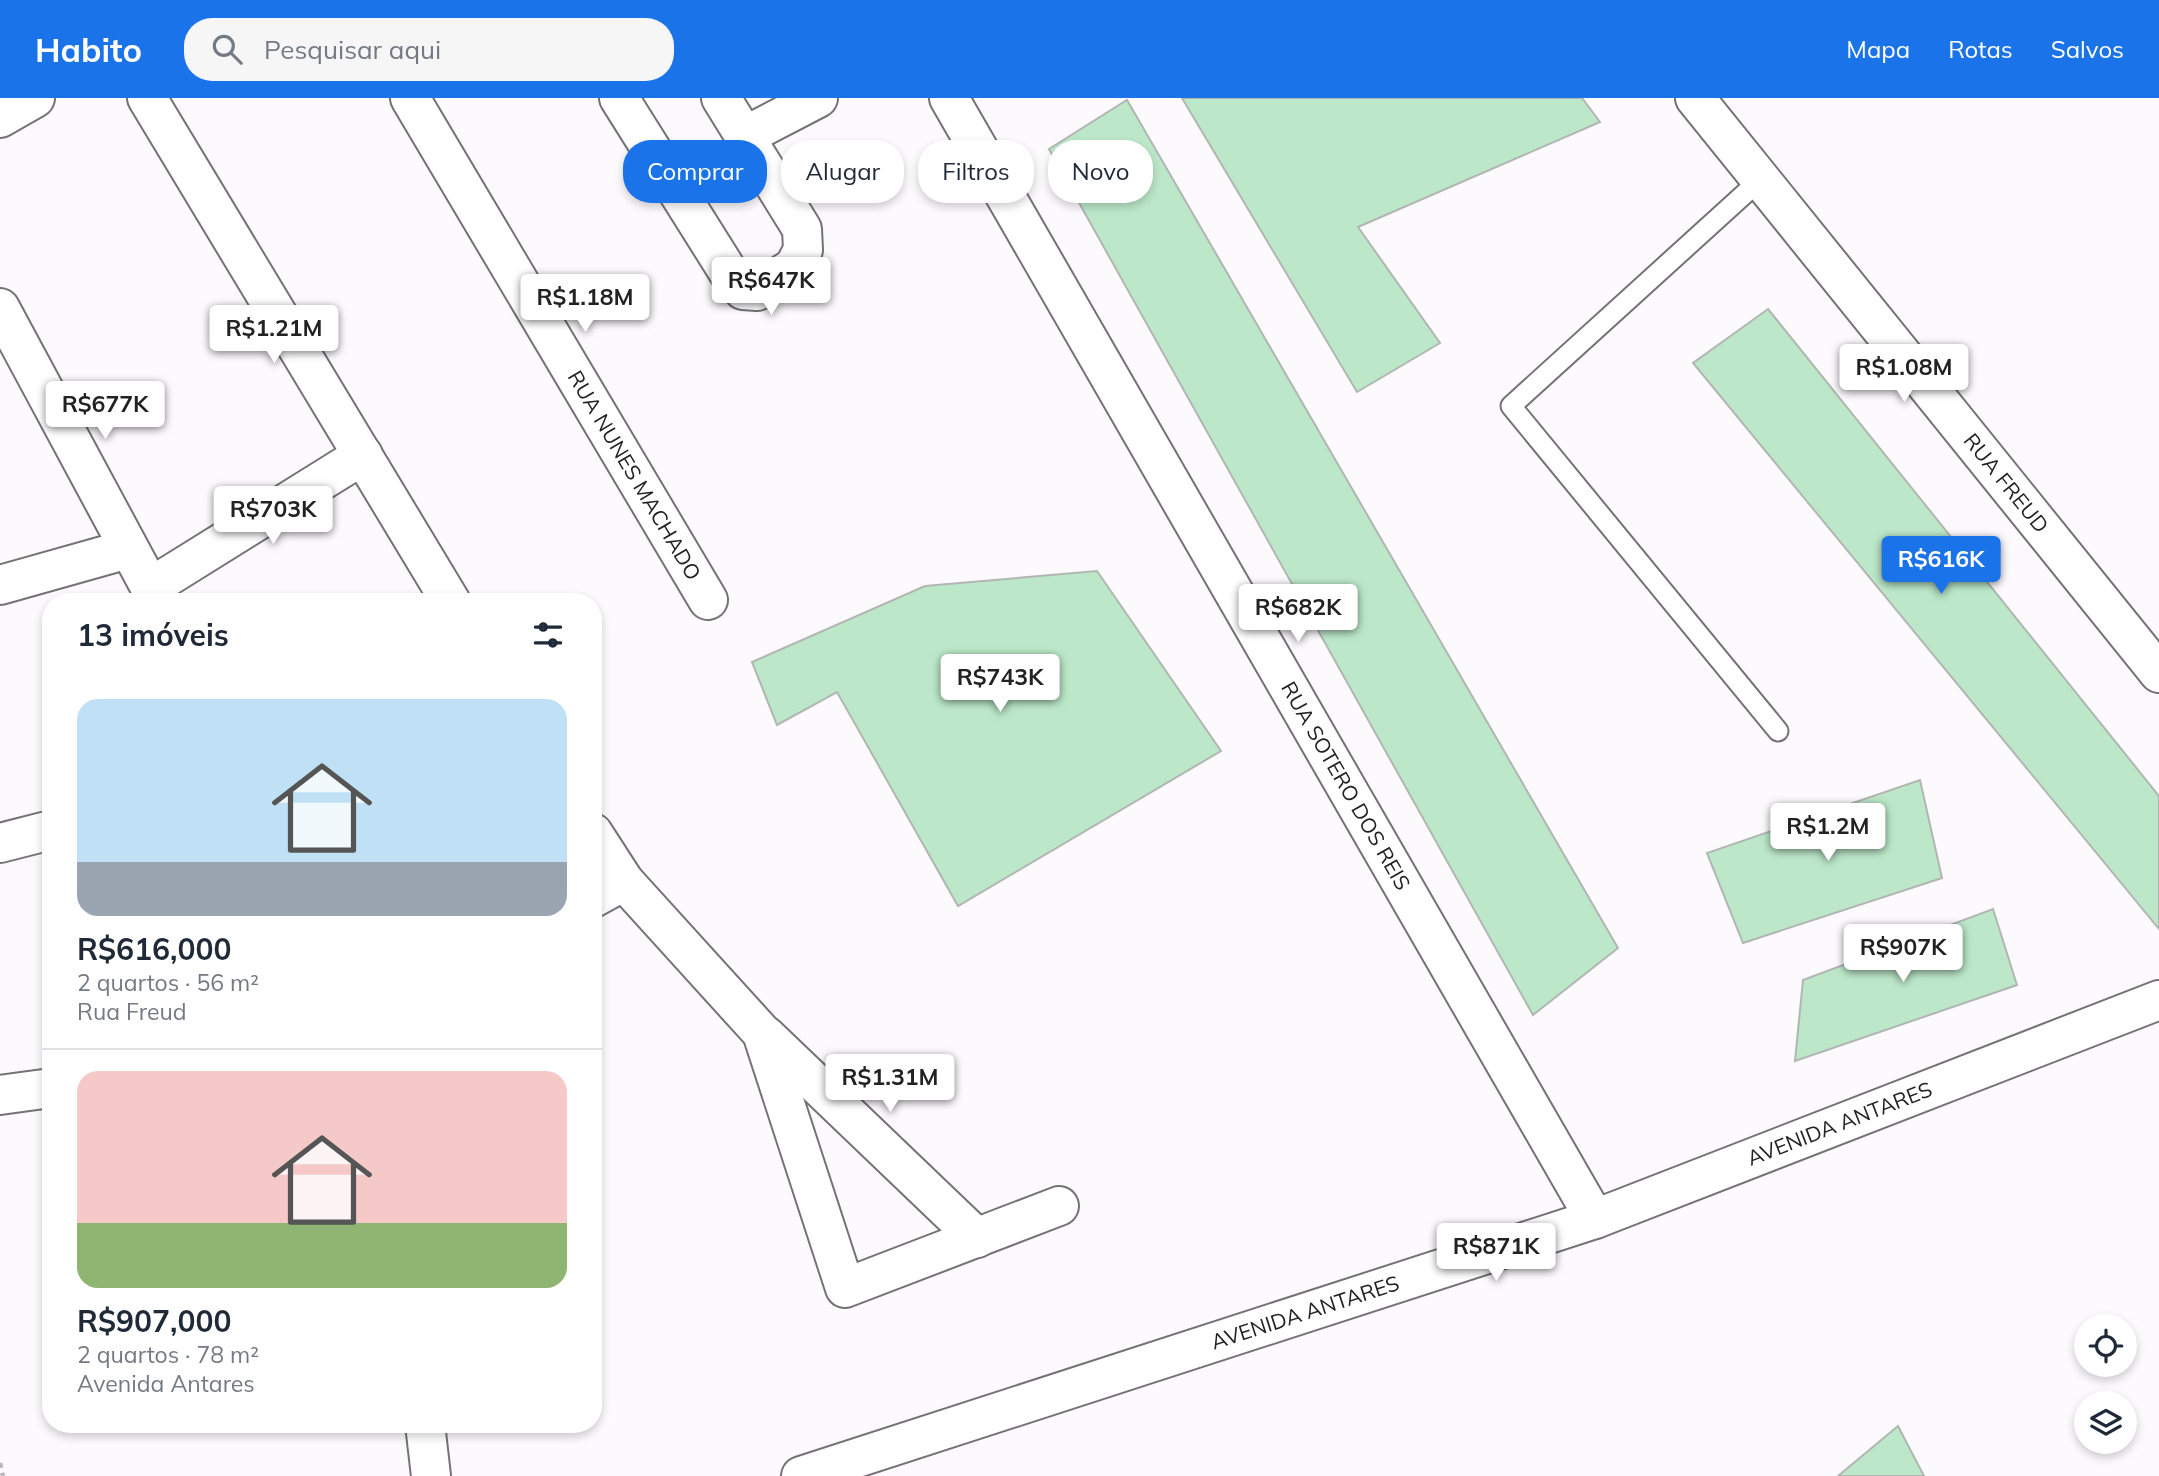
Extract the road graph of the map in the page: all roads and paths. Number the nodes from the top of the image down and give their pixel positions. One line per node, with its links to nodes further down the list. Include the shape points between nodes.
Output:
1 (35, 98): 9 (street)
2 (147, 98): 13 (street)
3 (410, 98): 19 (street, RUA NUNES MACHADO)
4 (619, 98): 10 (street, via 732,278 743,290 757,291 794,267 803,250 802,229)
5 (721, 98): 10 (street)
6 (818, 98): 10 (street)
7 (949, 98): 31 (street, RUA SOTERO DOS REIS)
8 (1695, 98): 11 (street, RUA FREUD)
9 (0, 118)
10 (745, 136)
11 (1761, 179): 20 (street, RUA FREUD); 21 (lane, via 1511,406)
12 (3, 318): 14 (street)
13 (363, 455): 17 (street); 18 (street)
14 (128, 549): 15 (street); 16 (street)
15 (0, 585)
16 (154, 593)
17 (156, 593)
18 (446, 593)
19 (708, 600)
20 (2159, 673)
21 (1778, 731)
22 (42, 832): 23 (street)
23 (0, 843)
24 (602, 867): 25 (street)
25 (608, 890): 27 (street)
26 (2159, 1000): 31 (street, AVENIDA ANTARES)
27 (762, 1033): 32 (street); 32 (street, via 845,1288)
28 (42, 1089): 29 (street)
29 (0, 1094)
30 (1059, 1206): 32 (street)
31 (1595, 1219): 37 (street, AVENIDA ANTARES)
32 (977, 1238)
33 (426, 1433): 36 (street)
34 (0, 1463): 35 (path)
35 (3, 1476)
36 (431, 1476)
37 (801, 1476)

